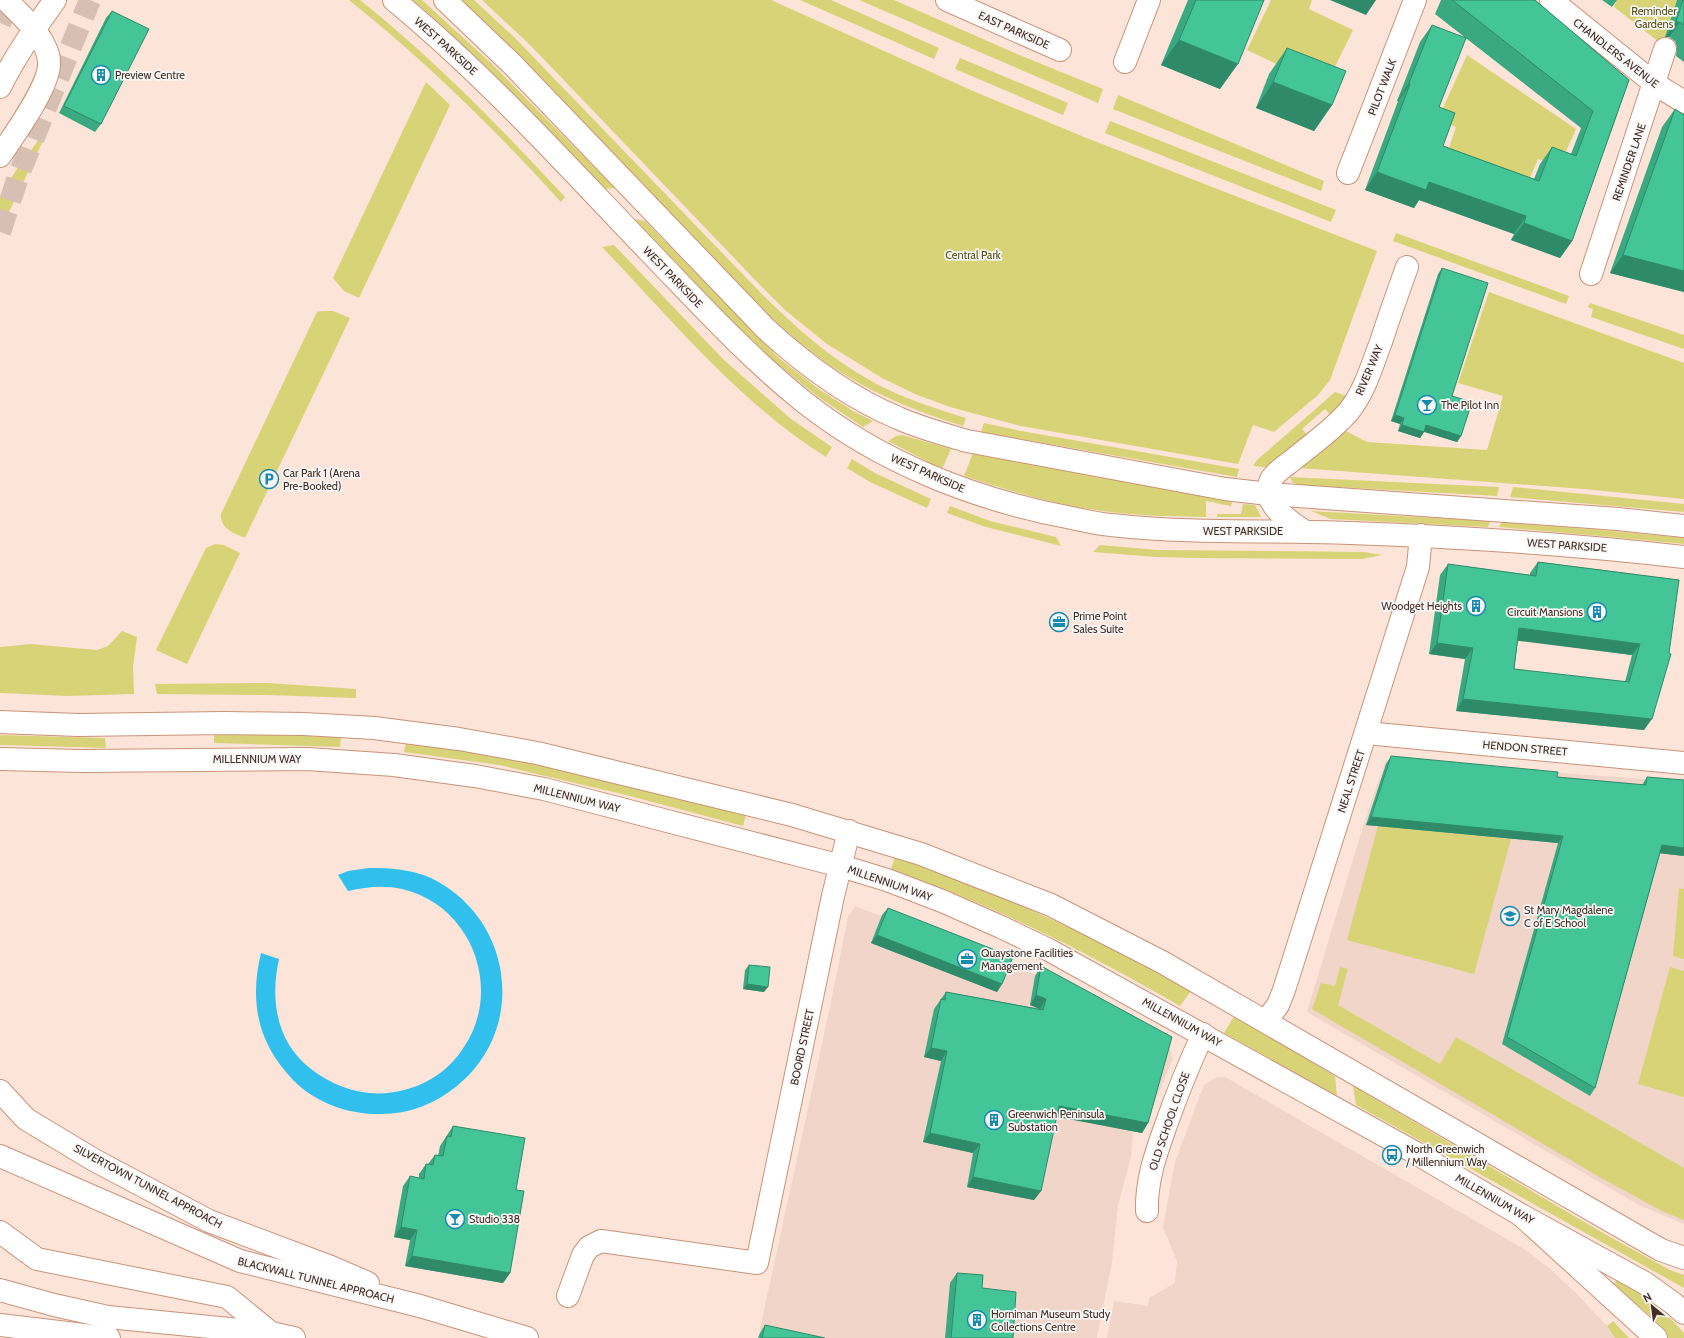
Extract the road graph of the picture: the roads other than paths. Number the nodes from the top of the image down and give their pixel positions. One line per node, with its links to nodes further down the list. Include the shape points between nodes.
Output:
1 (6, 0): 9 (main road)
2 (55, 0): 9 (main road)
3 (394, 0): 22 (main road, WEST PARKSIDE, via 528,123 754,359 804,402 864,442 949,485 1027,509 1108,525 1170,530)
4 (444, 0): 20 (main road, via 513,65 765,328 838,387 897,418 967,442 1218,488)
5 (947, 0): 11 (main road, EAST PARKSIDE)
6 (1149, 0): 12 (main road)
7 (1415, 0): 17 (main road, PILOT WALK)
8 (1550, 0): 13 (main road, CHANDLERS AVENUE)
9 (33, 30): 14 (main road); 16 (main road, via 45,47 49,62 45,80 38,96)
10 (1665, 49): 13 (main road, REMINDER LANE)
11 (1060, 50)
12 (1125, 62)
13 (1655, 84): 15 (main road, CHANDLERS AVENUE); 19 (main road, REMINDER LANE)
14 (0, 87)
15 (1684, 102)
16 (0, 156)
17 (1348, 173)
18 (1407, 266): 20 (main road, RIVER WAY, via 1361,393 1334,426 1270,481)
19 (1590, 274)
20 (1269, 494): 21 (main road, via 1539,512); 22 (main road, via 1277,510)
21 (1684, 526)
22 (1304, 531): 23 (main road, WEST PARKSIDE)
23 (1421, 535): 24 (main road, WEST PARKSIDE, via 1605,548); 27 (main road, NEAL STREET, via 1418,567)
24 (1684, 557)
25 (0, 722): 26 (main road, via 78,725 304,724)
26 (374, 728): 29 (main road); 31 (main road, via 459,739 537,753)
27 (1366, 733): 30 (main road, HENDON STREET); 33 (main road, NEAL STREET, via 1284,990 1278,1005)
28 (0, 759): 29 (main road, MILLENNIUM WAY, via 307,759)
29 (370, 763): 32 (main road, MILLENNIUM WAY, via 475,776 544,789)
30 (1684, 763)
31 (849, 831): 32 (main road, BOORD STREET); 33 (main road, via 921,854 1051,905 1162,962)
32 (841, 866): 34 (main road, MILLENNIUM WAY, via 887,880 1001,927 1049,950); 42 (main road, BOORD STREET, via 757,1263 601,1241 589,1246 582,1255)
33 (1266, 1021): 40 (main road, via 1661,1250)
34 (1203, 1034): 37 (main road, OLD SCHOOL CLOSE, via 1181,1082 1154,1159 1149,1182); 38 (main road, MILLENNIUM WAY)
35 (0, 1091): 43 (main road, SILVERTOWN TUNNEL APPROACH, via 26,1119 94,1160 209,1221 348,1274)
36 (0, 1156): 43 (main road, BLACKWALL TUNNEL APPROACH, via 240,1261)
37 (1148, 1211)
38 (1521, 1215): 44 (main road, MILLENNIUM WAY, via 1645,1283); 50 (main road)
39 (0, 1232): 46 (main road, via 37,1259 227,1297)
40 (1684, 1258)
41 (0, 1290): 46 (main road, via 108,1317)
42 (568, 1296)
43 (420, 1306): 49 (main road, BLACKWALL TUNNEL APPROACH)
44 (1684, 1313)
45 (0, 1325): 47 (main road)
46 (271, 1333): 48 (main road)
47 (109, 1338)
48 (294, 1338)
49 (527, 1338)
50 (1656, 1338)

